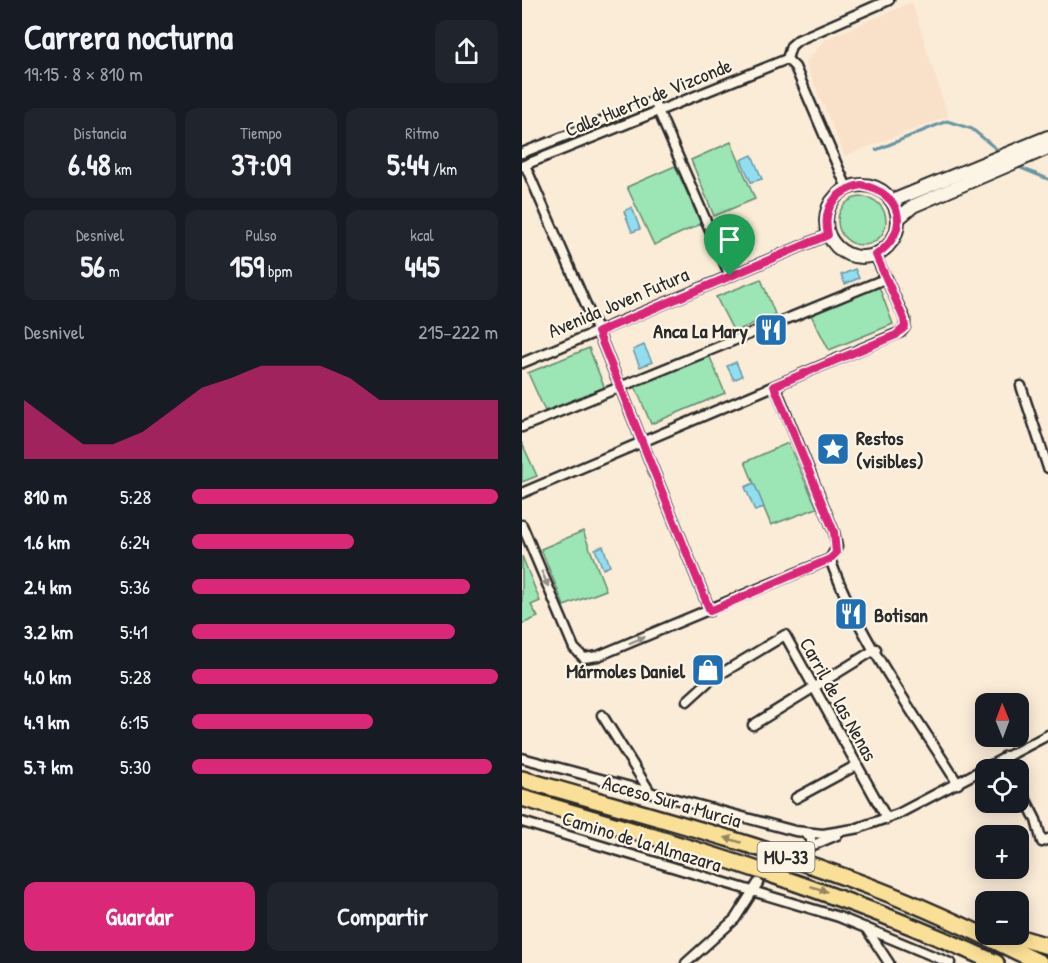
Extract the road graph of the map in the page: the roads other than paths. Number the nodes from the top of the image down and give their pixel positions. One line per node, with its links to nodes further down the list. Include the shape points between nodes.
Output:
1 (889, 0): 2 (street, via 798,40 791,46)
2 (787, 59): 3 (street, Calle Huerto de Vizconde); 8 (street, via 795,67)
3 (659, 110): 6 (street, via 651,101); 7 (street, Calle Huerto de Vizconde); 13 (street)
4 (1048, 137): 9 (street)
5 (1048, 148): 10 (street, via 913,206)
6 (522, 153)
7 (524, 166): 15 (street)
8 (847, 188): 9 (street, via 875,188); 11 (street, via 838,194 826,213)
9 (892, 201): 10 (street)
10 (898, 219): 12 (street, via 892,240)
11 (828, 235): 12 (street, via 848,255); 13 (street, Avenida Joven Futura)
12 (876, 255): 14 (street)
13 (730, 276): 15 (street, Avenida Joven Futura)
14 (887, 278): 17 (street); 18 (street, via 904,319 903,329)
15 (598, 332): 16 (street, Avenida Joven Futura); 17 (street)
16 (522, 363)
17 (620, 386): 20 (street); 21 (street)
18 (774, 386): 21 (street); 25 (street, via 834,532)
19 (1021, 386): 22 (street)
20 (522, 427)
21 (642, 441): 23 (street); 26 (street)
22 (1048, 468)
23 (522, 493)
24 (522, 525): 26 (street, one-way to 26, via 574,648 582,657 597,656)
25 (833, 556): 26 (street); 27 (street, via 840,584)
26 (710, 611)
27 (876, 650): 28 (street); 38 (street)
28 (813, 687): 29 (street, Carril de las Nenas, via 785,635 709,681); 31 (street); 36 (street, Carril de las Nenas)
29 (687, 701)
30 (602, 715): 39 (street)
31 (753, 725)
32 (1048, 735): 33 (street)
33 (1005, 756): 35 (street); 38 (street)
34 (522, 758): 39 (street)
35 (1006, 759)
36 (857, 765): 41 (street); 43 (street, Carril de las Nenas)
37 (522, 779): 48 (highway, Acceso Sur a Murcia / MU-33, one-way to 37)
38 (958, 784): 43 (street)
39 (650, 792): 46 (street)
40 (522, 798): 58 (highway, Acceso Sur a Murcia / MU-33, one-way to 58, via 816,888 913,925)
41 (796, 798)
42 (1029, 806): 47 (street, via 1042,842)
43 (887, 819): 45 (street)
44 (522, 822): 50 (street, Camino de la Almazara)
45 (860, 828): 46 (street, via 823,834); 46 (street, via 812,846 809,836)
46 (801, 832)
47 (1048, 839)
48 (758, 848): 51 (highway, via 847,870); 59 (highway, Acceso Sur a Murcia / MU-33, via 874,888)
49 (758, 883): 50 (street)
50 (753, 892): 52 (street, Camino de la Almazara); 55 (street, via 735,919)
51 (975, 921)
52 (866, 927): 56 (street); 57 (street, Camino de la Almazara)
53 (1029, 940): 54 (highway)
54 (1048, 946)
55 (686, 963)
56 (889, 963)
57 (950, 963)
58 (996, 963)
59 (1040, 963)

